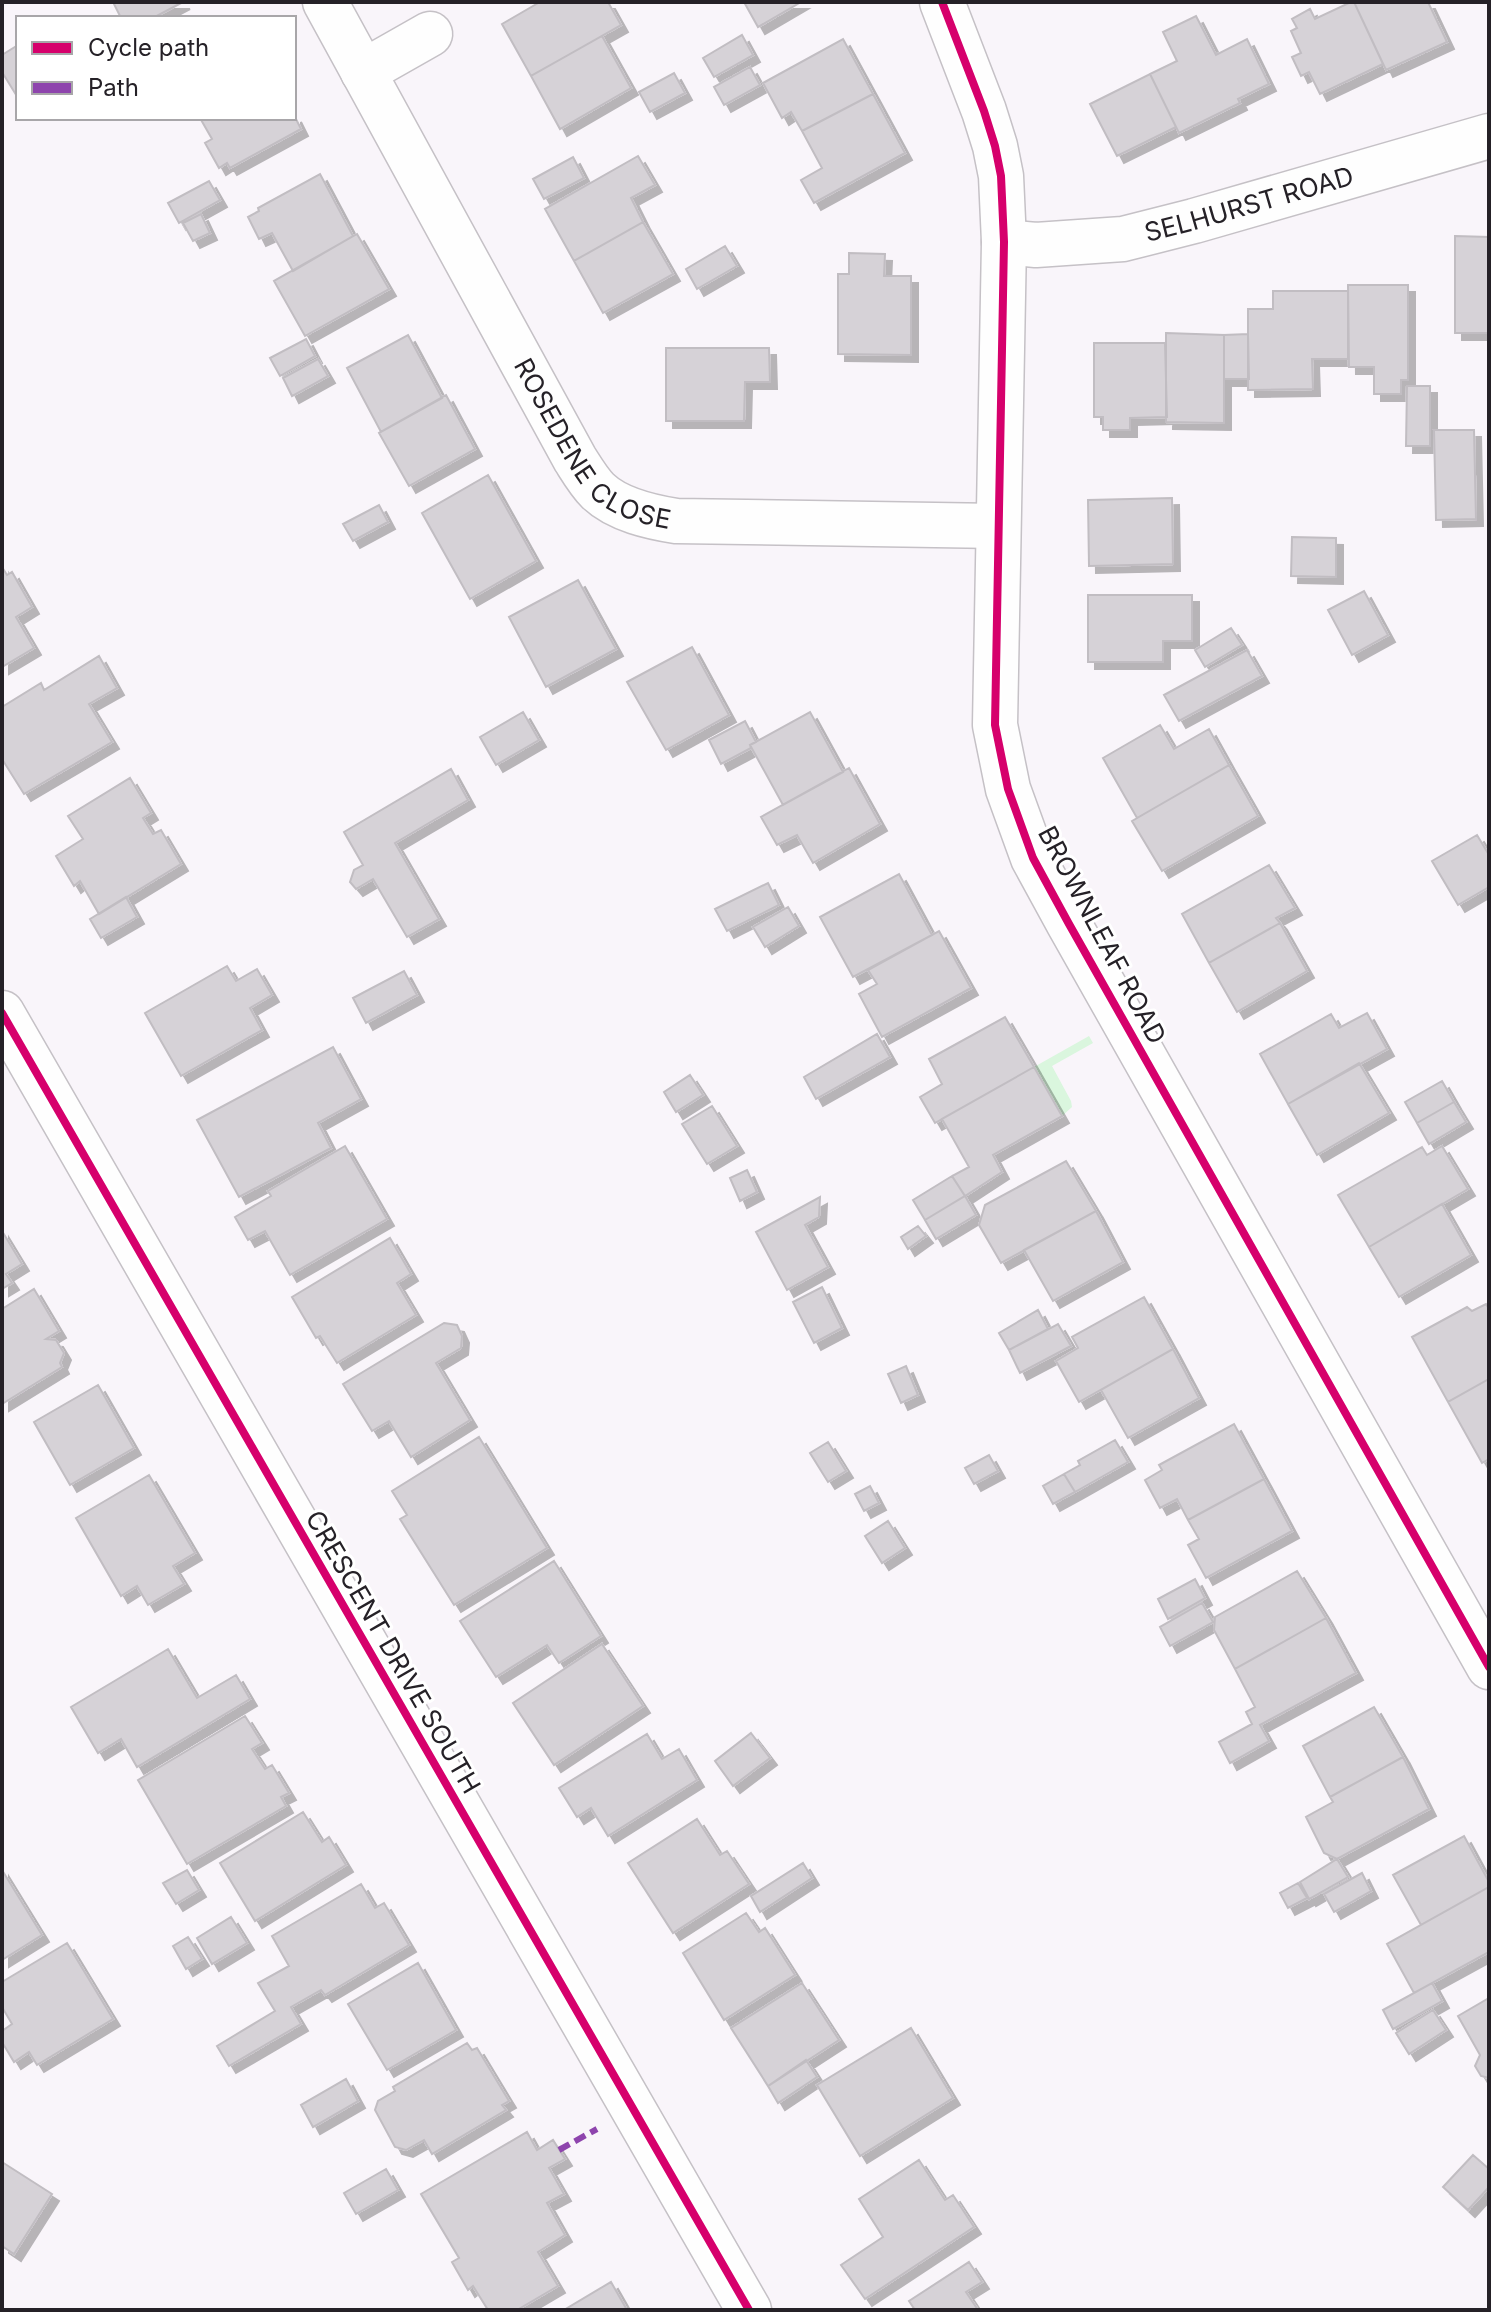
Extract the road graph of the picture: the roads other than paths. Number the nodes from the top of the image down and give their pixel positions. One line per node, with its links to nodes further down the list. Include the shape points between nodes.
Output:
1 (325, 2): 4 (street, ROSEDENE CLOSE)
2 (942, 2): 6 (street, BROWNLEAF ROAD, via 995,146)
3 (430, 34): 4 (street)
4 (363, 72): 7 (street, ROSEDENE CLOSE, via 575,459 599,492 635,511 676,521)
5 (1489, 136): 6 (street, SELHURST ROAD, via 1123,239)
6 (1004, 242): 7 (street, BROWNLEAF ROAD)
7 (998, 526): 9 (street, BROWNLEAF ROAD, via 995,725 1008,789 1033,858)
8 (2, 1013): 10 (street, CRESCENT DRIVE SOUTH)
9 (1489, 1667)
10 (749, 2310)

